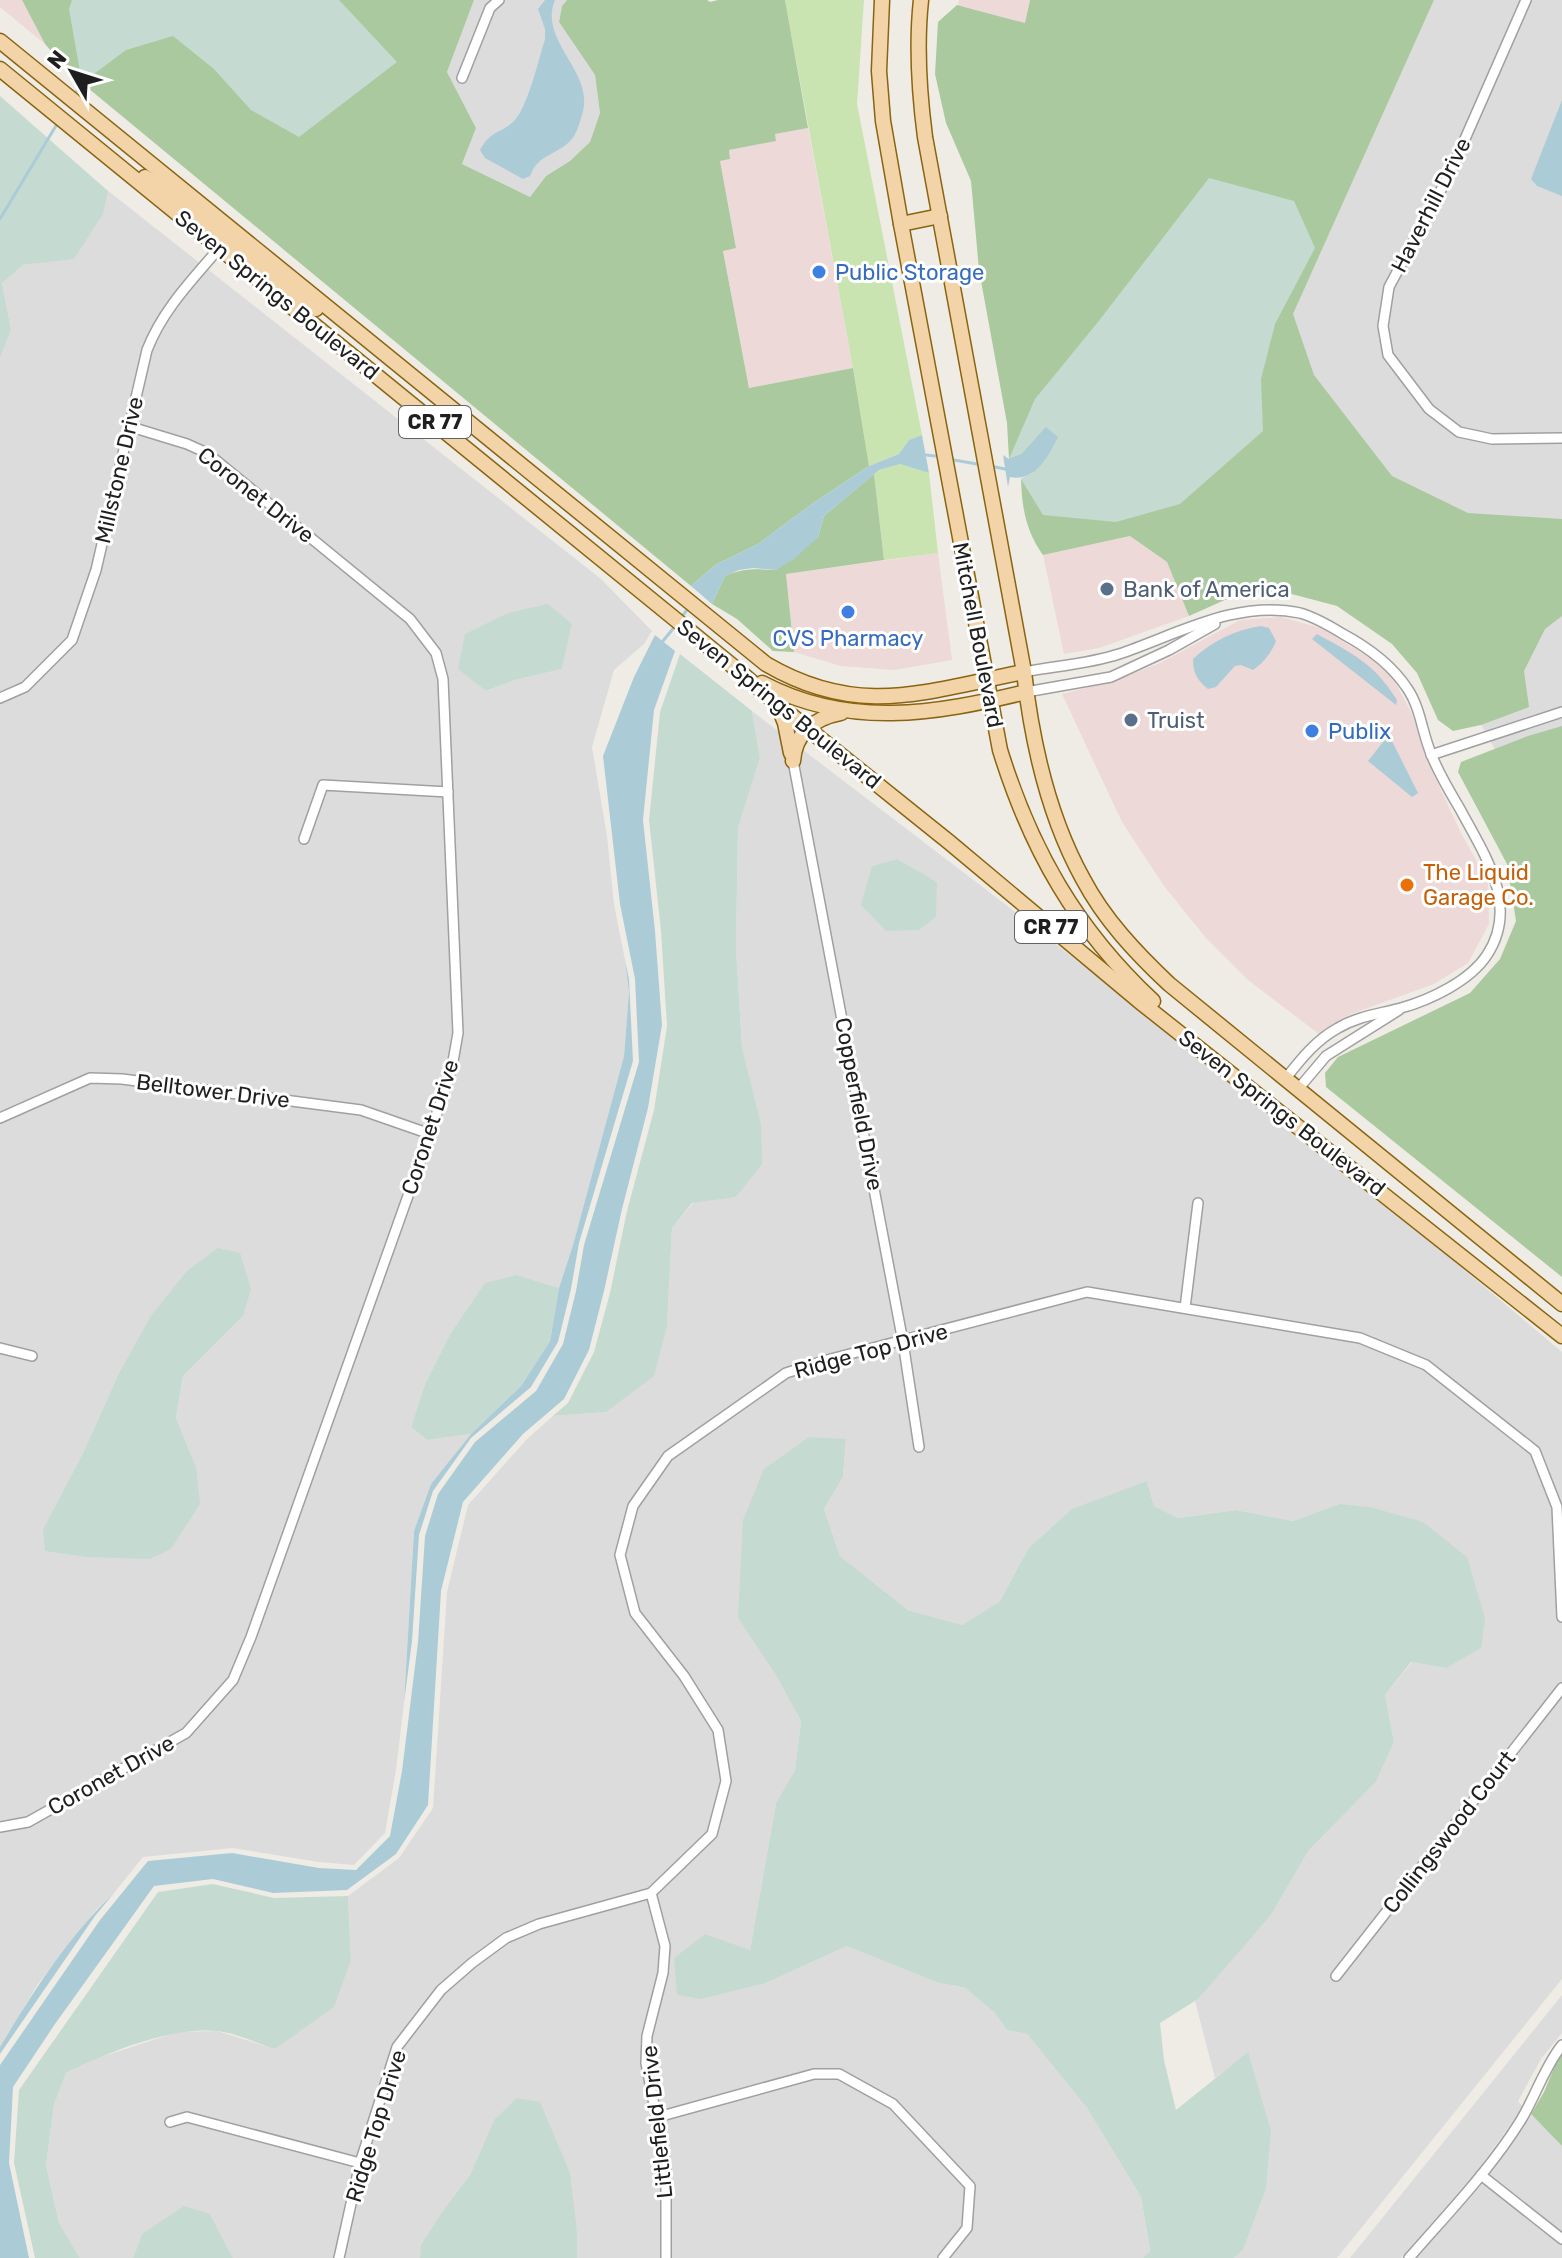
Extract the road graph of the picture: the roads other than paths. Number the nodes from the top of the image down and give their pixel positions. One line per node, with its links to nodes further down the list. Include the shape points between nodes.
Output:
1 (499, 0): 8 (street, via 490,8)
2 (882, 0): 11 (main road, Mitchell Boulevard, via 883,121)
3 (921, 0): 10 (main road, Mitchell Boulevard, via 919,92)
4 (1526, 0): 14 (street, Haverhill Drive, via 1450,173 1389,287 1383,326 1388,355 1429,409 1459,432 1492,439)
5 (0, 41): 9 (main road, Seven Springs Boulevard / CR 77)
6 (0, 53): 9 (main road, via 40,85)
7 (0, 69): 12 (main road, Seven Springs Boulevard / CR 77, via 127,172)
8 (462, 78)
9 (67, 96): 12 (main road, Seven Springs Boulevard / CR 77)
10 (940, 216): 11 (main road); 17 (main road, Mitchell Boulevard)
11 (901, 224): 18 (main road, Mitchell Boulevard)
12 (226, 239): 13 (street, Millstone Drive, via 155,330); 16 (main road, Seven Springs Boulevard / CR 77); 18 (main road, Seven Springs Boulevard / CR 77, via 310,306 339,317 752,654 781,672 808,685 865,697 939,691)
13 (128, 426): 20 (street, Millstone Drive, via 96,570 72,640 25,687); 28 (street, Coronet Drive, via 207,453 424,635 441,668)
14 (1562, 438)
15 (1232, 614): 17 (street, via 1118,655); 19 (street, via 1111,677); 26 (street, via 1302,614 1379,656 1410,692)
16 (740, 672): 22 (main road, Seven Springs Boulevard / CR 77); 23 (main road, via 803,701)
17 (1024, 672): 18 (main road, CR 77); 19 (main road, Mitchell Boulevard / CR 77)
18 (986, 680): 21 (main road, Mitchell Boulevard)
19 (1026, 692): 21 (main road); 31 (main road, Seven Springs Boulevard / CR 77, via 1049,798 1065,842 1102,908 1169,984)
20 (0, 698)
21 (990, 701): 23 (main road, via 913,712); 35 (main road, Mitchell Boulevard, via 1021,812 1050,874 1083,925 1163,1011)
22 (777, 704): 25 (main road, Seven Springs Boulevard / CR 77); 27 (main road)
23 (849, 712): 25 (main road, via 821,718)
24 (1562, 712): 26 (street)
25 (807, 729): 27 (main road, via 795,745); 35 (main road, Seven Springs Boulevard / CR 77)
26 (1431, 755): 30 (street, via 1497,881 1500,917 1488,954 1474,970 1458,983)
27 (793, 761): 40 (street, Copperfield Drive)
28 (448, 792): 29 (street, via 323,785); 34 (street, Coronet Drive, via 458,1033)
29 (304, 839)
30 (1402, 1008): 31 (street, via 1339,1027 1314,1045); 32 (street, via 1326,1056)
31 (1286, 1078): 32 (main road, Seven Springs Boulevard / CR 77)
32 (1299, 1088): 37 (main road, Seven Springs Boulevard / CR 77)
33 (0, 1118): 34 (street, Belltower Drive, via 90,1078 122,1079 361,1110)
34 (430, 1134): 46 (street, Coronet Drive, via 233,1680 186,1733 28,1822)
35 (1327, 1148): 39 (main road, Seven Springs Boulevard / CR 77)
36 (1198, 1203): 38 (street)
37 (1562, 1304)
38 (1185, 1308): 40 (street, Ridge Top Drive, via 1087,1292); 44 (street, Ridge Top Drive, via 1360,1338 1426,1365 1535,1451 1557,1507)
39 (1562, 1336)
40 (903, 1342): 43 (street, Copperfield Drive); 47 (street, Ridge Top Drive, via 786,1373 668,1456 633,1506 620,1555 635,1613 718,1730 726,1781 712,1834)
41 (0, 1348): 42 (street)
42 (32, 1356)
43 (919, 1447)
44 (1562, 1617)
45 (1562, 1688): 48 (street, Collingswood Court)
46 (0, 1827)
47 (651, 1893): 50 (street, Littlefield Drive, via 665,1946 647,2036 646,2063); 52 (street, Ridge Top Drive, via 506,1938 441,1990 397,2047)
48 (1336, 1976)
49 (1562, 2045): 53 (street, via 1520,2121)
50 (658, 2117): 56 (street, Littlefield Drive, via 666,2167); 57 (street, via 814,2074 839,2074 893,2104 970,2186 967,2228)
51 (170, 2122): 52 (street, via 187,2117)
52 (360, 2163): 55 (street, Ridge Top Drive)
53 (1481, 2175): 54 (street); 58 (street)
54 (1562, 2239)
55 (339, 2258)
56 (666, 2258)
57 (943, 2258)
58 (1409, 2258)

